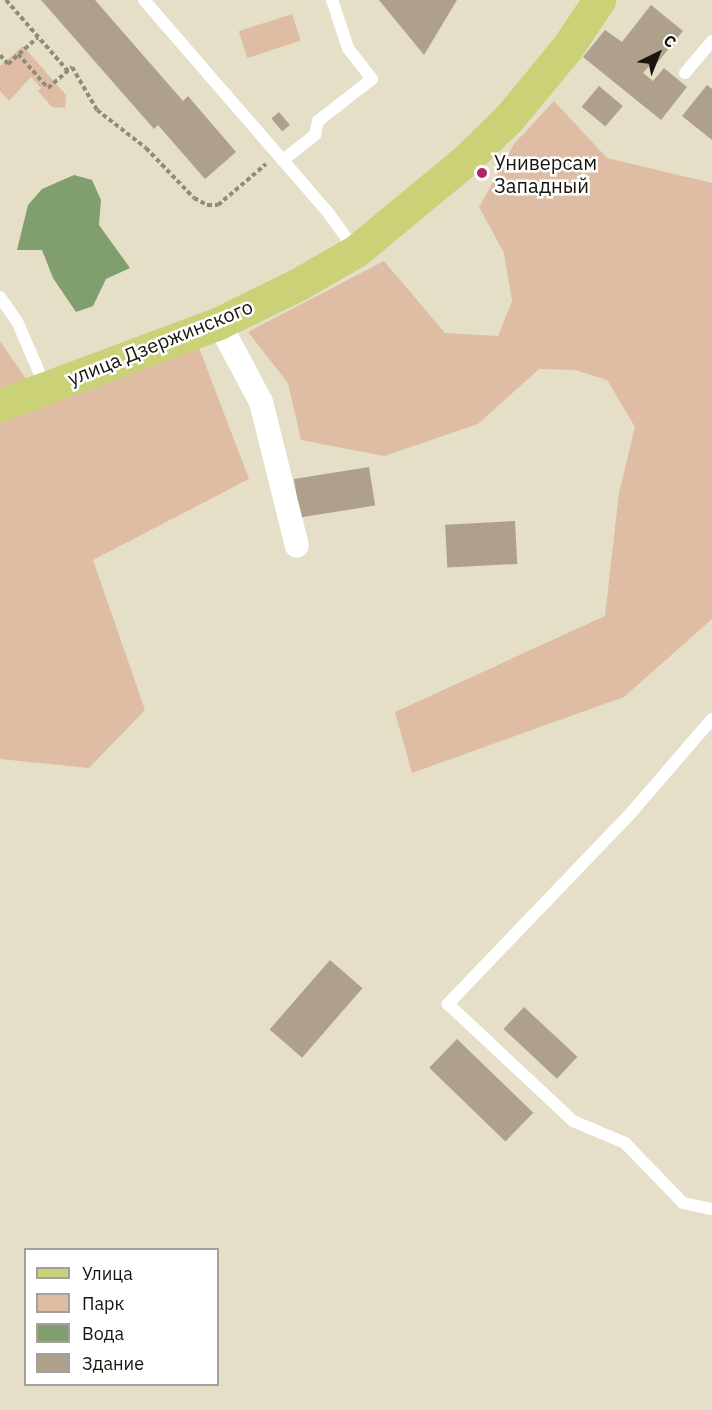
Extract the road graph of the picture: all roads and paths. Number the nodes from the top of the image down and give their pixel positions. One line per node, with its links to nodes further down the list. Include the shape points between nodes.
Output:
1 (6, 0): 5 (path)
2 (144, 0): 11 (lane)
3 (332, 0): 11 (lane, via 348,48 372,79 318,121 315,135)
4 (599, 0): 14 (main road, улица Дзержинского, via 567,48 509,118 466,160)
5 (38, 37): 7 (path); 9 (path)
6 (712, 41): 10 (lane)
7 (18, 54): 8 (path, via 8,63); 9 (path, via 48,88)
8 (0, 55)
9 (68, 71): 12 (path, via 72,67 97,110 146,148 194,198 207,205 218,205)
10 (686, 73)
11 (280, 157): 12 (path); 14 (lane)
12 (267, 162): 13 (path)
13 (275, 171)
14 (356, 251): 16 (main road, улица Дзержинского)
15 (0, 297): 17 (lane, via 17,321)
16 (219, 323): 17 (main road, улица Дзержинского); 19 (street, via 261,402)
17 (46, 387): 18 (main road, улица Дзержинского)
18 (0, 405)
19 (297, 546)
20 (712, 719): 21 (lane, via 631,813 448,1004 573,1121 625,1143 683,1203)
21 (712, 1209)

